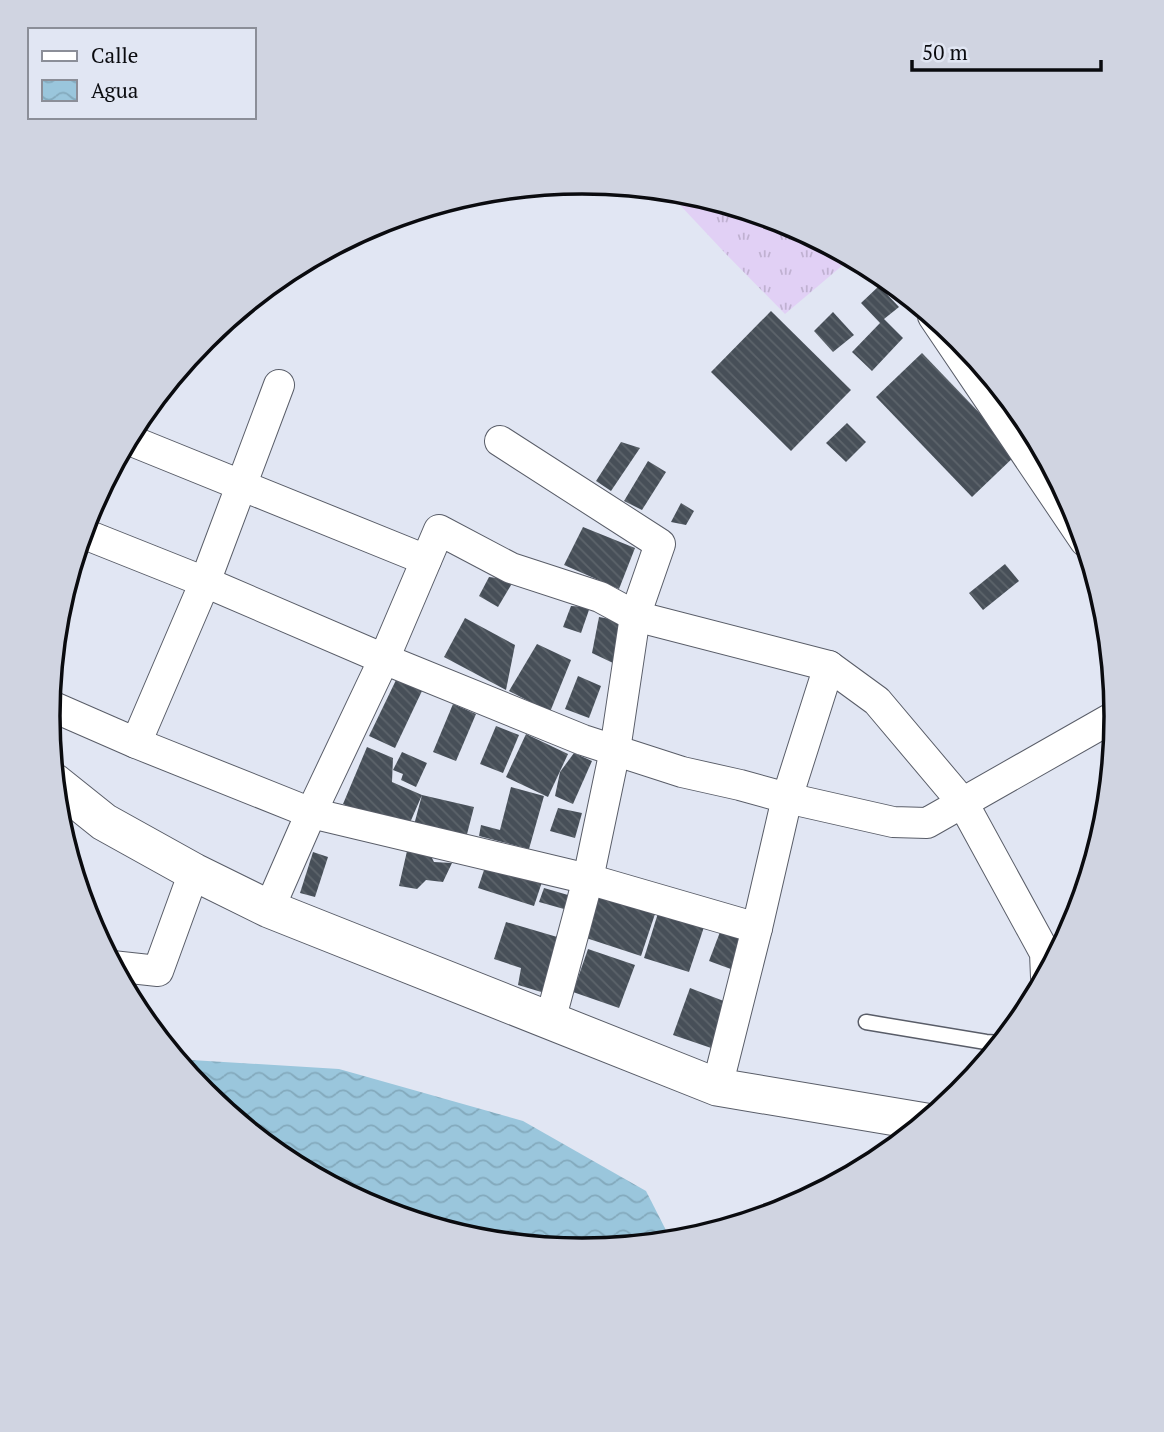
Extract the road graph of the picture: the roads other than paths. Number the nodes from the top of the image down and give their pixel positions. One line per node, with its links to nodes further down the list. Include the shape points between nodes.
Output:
1 (960, 356): 6 (street)
2 (279, 385): 5 (street)
3 (500, 441): 10 (street, via 660,544)
4 (137, 443): 5 (street)
5 (241, 486): 8 (street); 9 (street)
6 (1059, 502)
7 (91, 537): 9 (street)
8 (426, 560): 10 (street, via 439,530 511,568 600,597); 11 (street)
9 (205, 582): 11 (street); 15 (street)
10 (635, 616): 12 (street); 16 (street)
11 (384, 659): 16 (street); 20 (street)
12 (829, 666): 18 (street); 19 (street, via 877,701)
13 (60, 710): 15 (street)
14 (1104, 723): 19 (street)
15 (136, 743): 20 (street)
16 (615, 750): 18 (street); 22 (street)
17 (65, 791): 21 (street, via 104,822)
18 (787, 798): 19 (street, via 916,823 928,823); 24 (street)
19 (963, 803): 25 (street)
20 (311, 813): 22 (street); 23 (street)
21 (194, 872): 23 (street); 26 (street, via 158,971)
22 (588, 880): 24 (street); 27 (street)
23 (270, 909): 27 (street)
24 (757, 928): 30 (street)
25 (1045, 957)
26 (125, 967)
27 (550, 1021): 30 (street)
28 (866, 1022): 29 (lane)
29 (990, 1042)
30 (717, 1087): 31 (street)
31 (914, 1120)

